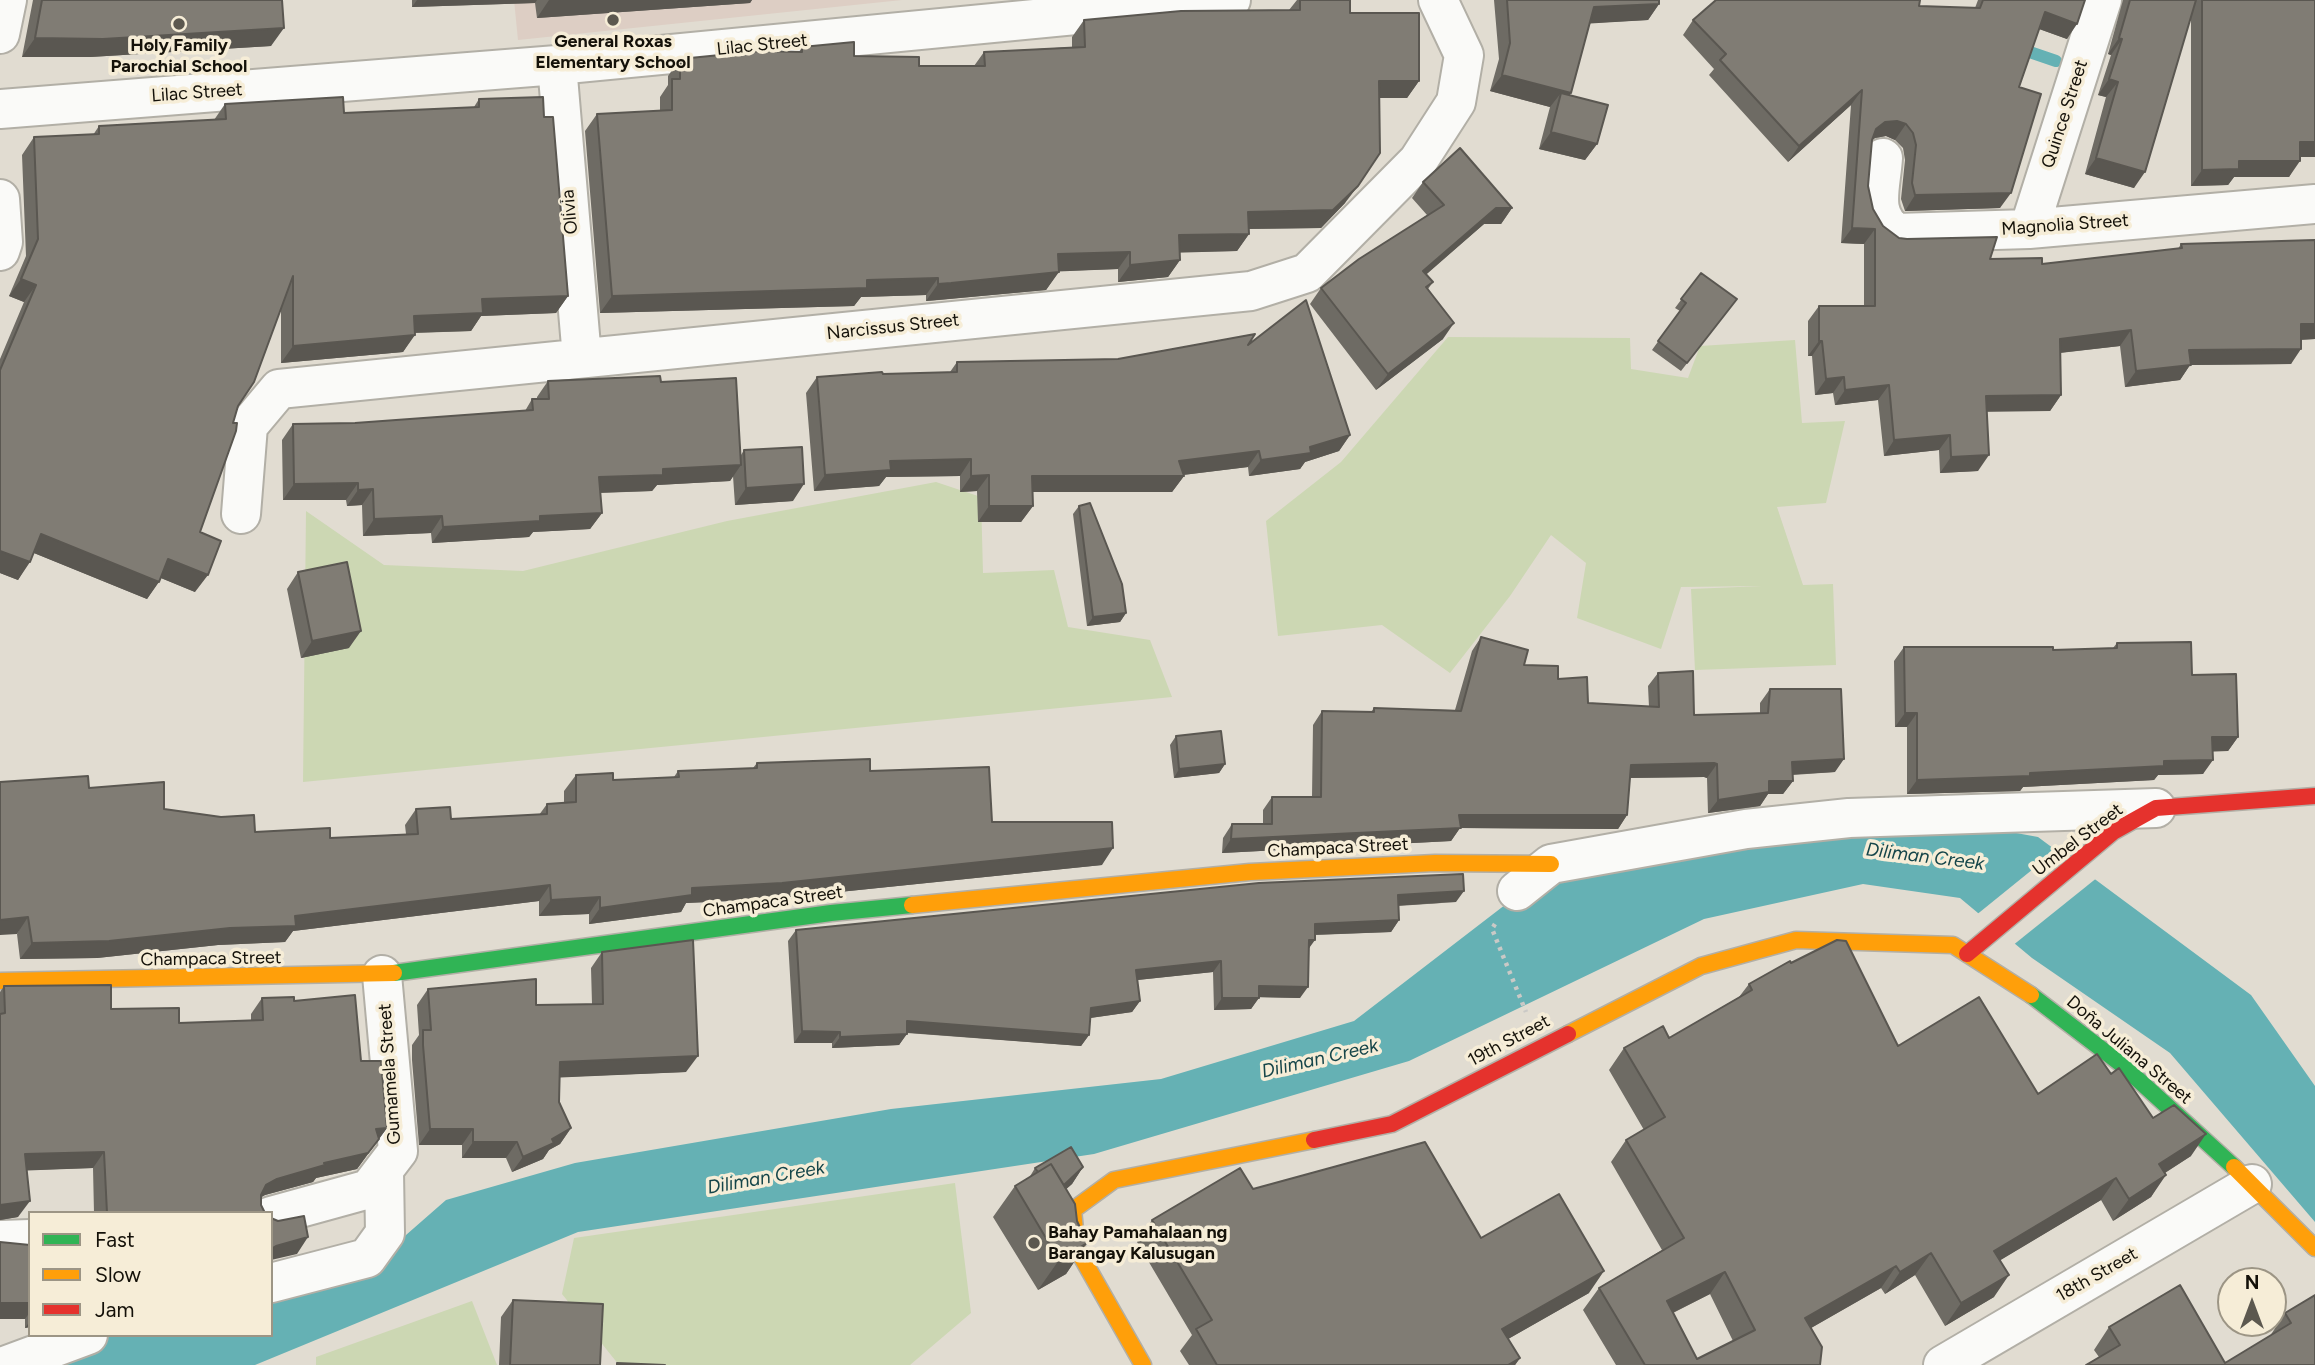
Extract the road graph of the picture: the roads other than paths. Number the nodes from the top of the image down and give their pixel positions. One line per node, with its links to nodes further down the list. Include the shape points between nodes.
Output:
1 (7, 0): 5 (street)
2 (1230, 0): 6 (street, Lilac Street)
3 (1438, 0): 13 (street, Narcissus Street, via 1464,55 1456,102 1418,161 1307,273 1251,291)
4 (2102, 0): 11 (street, Quince Street)
5 (0, 34)
6 (557, 65): 7 (street, Lilac Street); 13 (street, Olivia)
7 (0, 109)
8 (1883, 158): 11 (street, Magnolia Street, via 1879,210 1883,223 1896,233)
9 (0, 199): 12 (street)
10 (2315, 204): 11 (street, Magnolia Street)
11 (2029, 229)
12 (0, 251)
13 (582, 358): 14 (street, Narcissus Street, via 279,389 248,426)
14 (241, 514)
15 (2315, 796): 16 (street, Umbel Street)
16 (2156, 808): 17 (street, via 1849,818 1746,829); 19 (street, Umbel Street, via 2113,832)
17 (1551, 864): 18 (street); 20 (street, Champaca Street, via 1435,863 1250,872 831,913)
18 (1517, 891)
19 (1967, 954): 23 (street, Doña Juliana Street, via 2072,1026); 31 (street, 19th Street, via 1939,943 1796,940 1701,966 1392,1124 1114,1180 1073,1210 1077,1249)
20 (382, 975): 21 (street, Champaca Street); 22 (street, Gumamela Street, via 398,1151)
21 (0, 981)
22 (383, 1172): 24 (street, Gumamela Street, via 369,1189); 28 (street, via 385,1233 367,1258)
23 (2252, 1184): 27 (street, Doña Juliana Street); 32 (street, 18th Street)
24 (273, 1215)
25 (0, 1240): 26 (street)
26 (28, 1240)
27 (2315, 1248)
28 (273, 1282)
29 (83, 1337): 30 (street)
30 (7, 1365)
31 (1143, 1365)
32 (1943, 1365)

